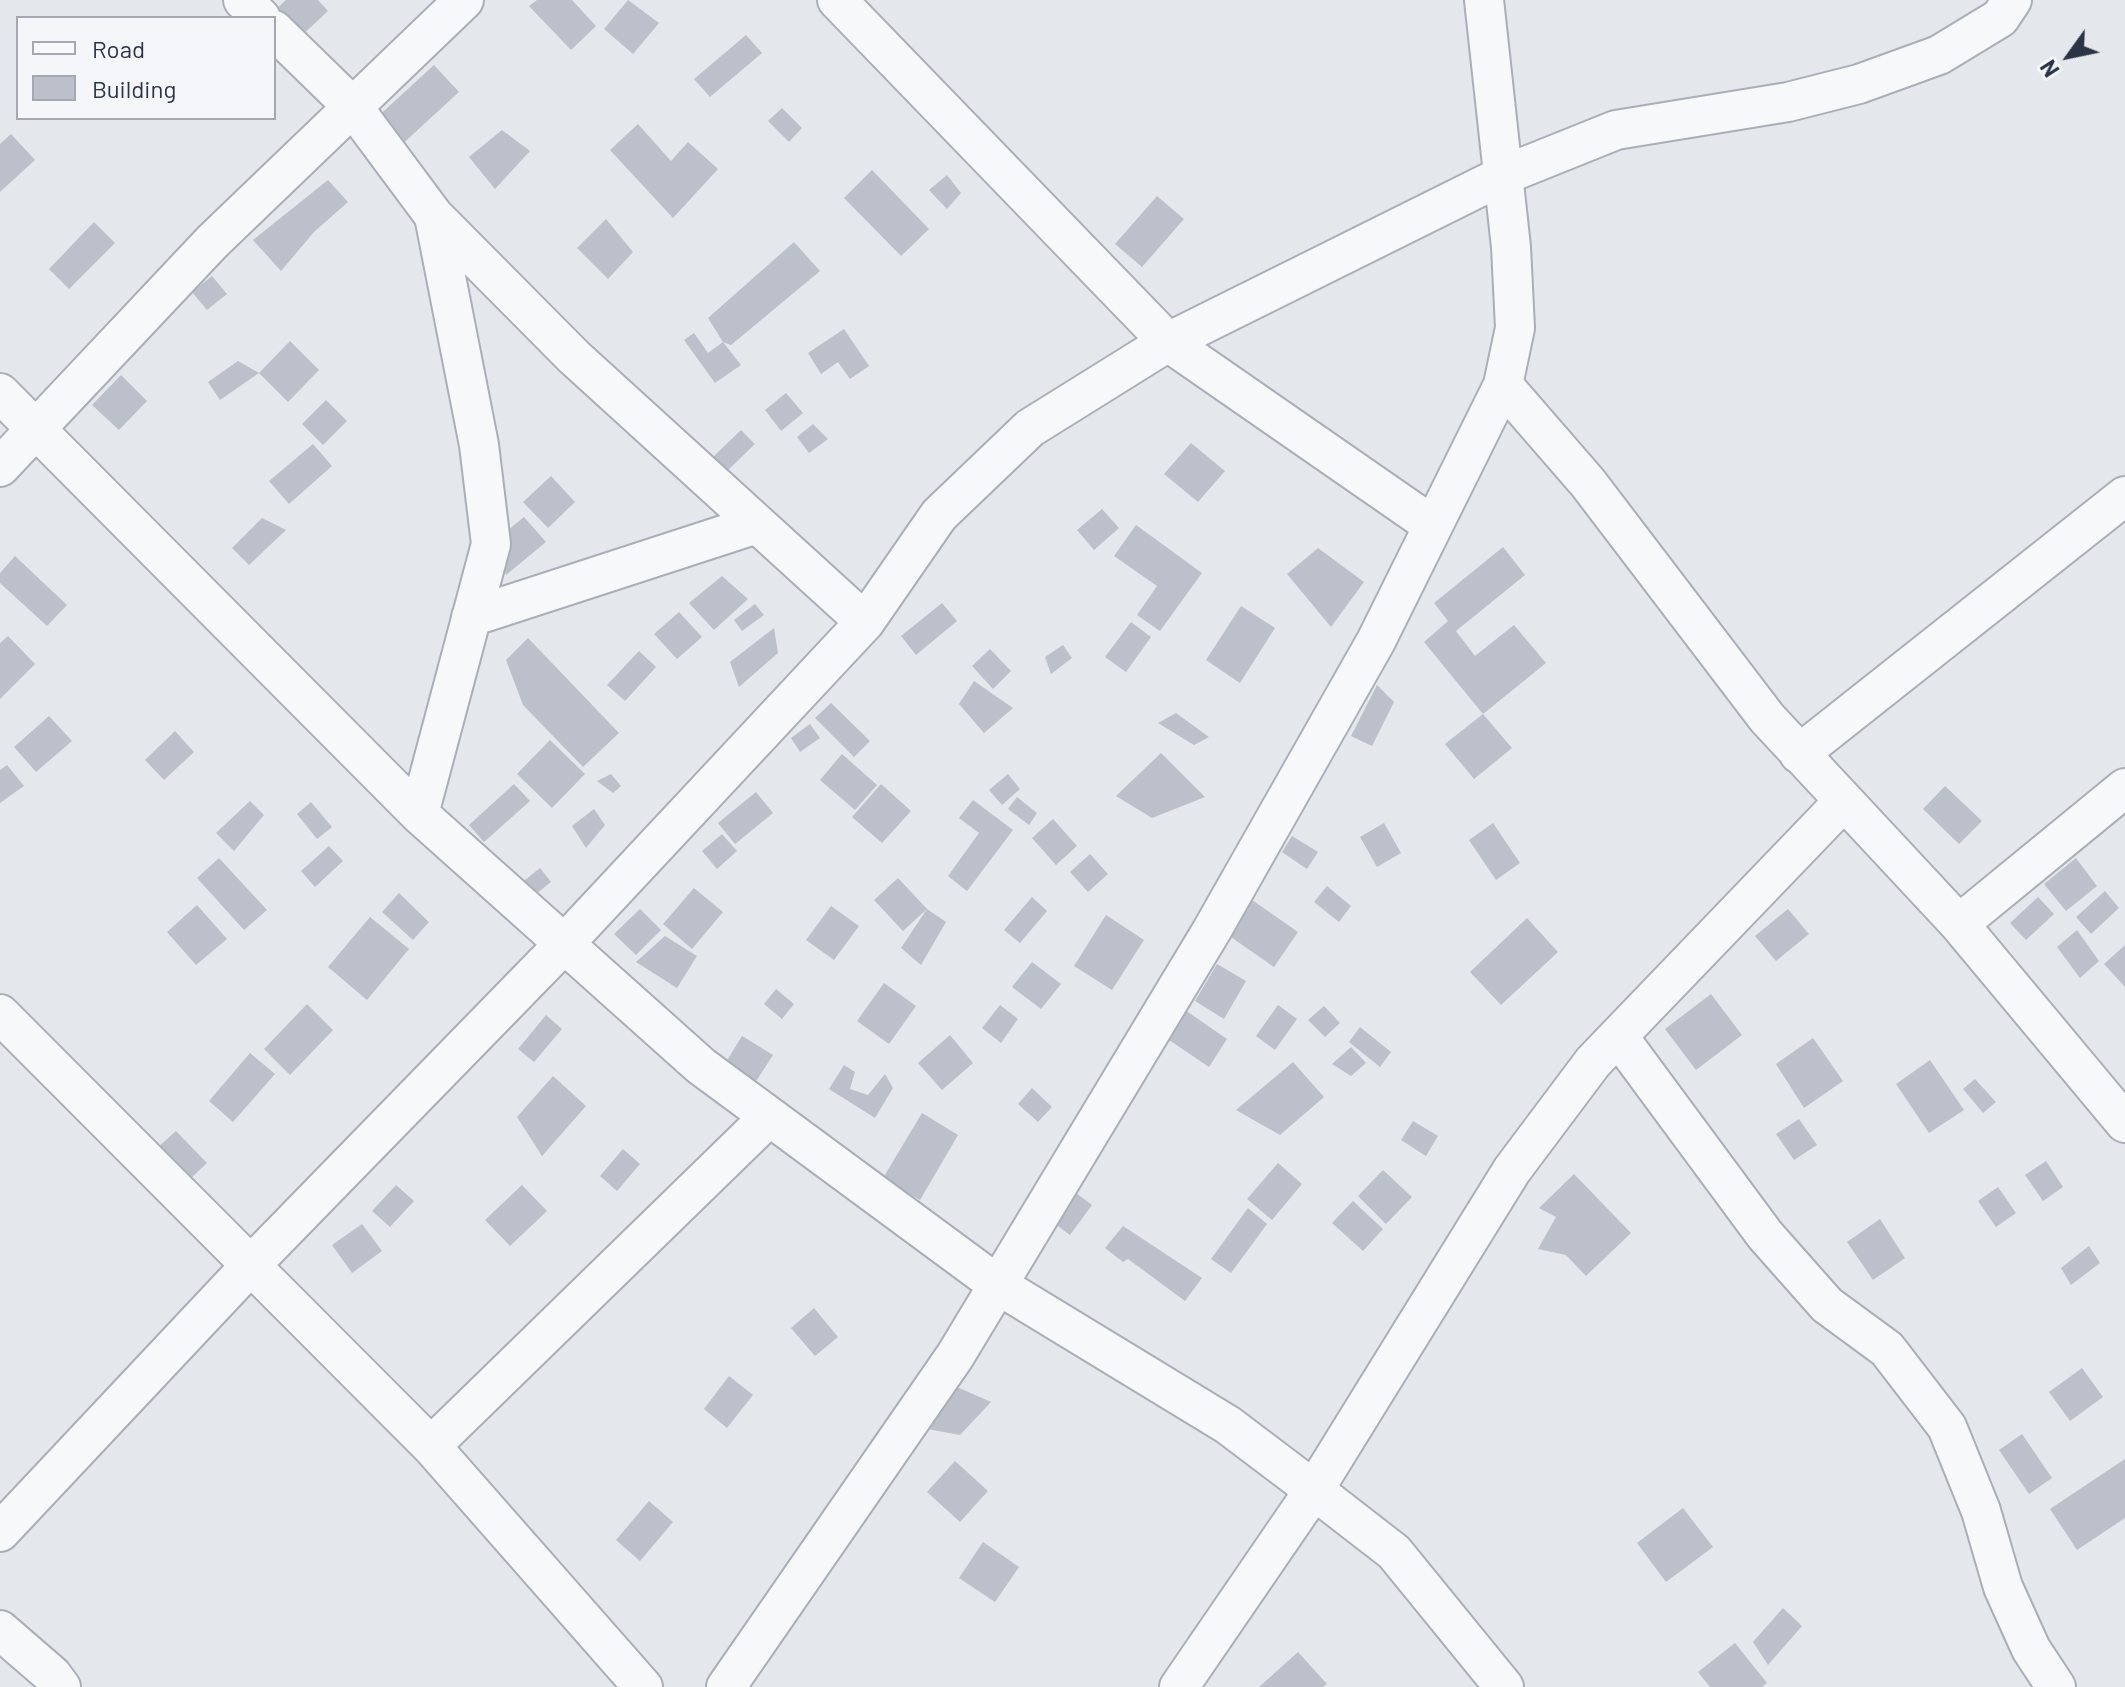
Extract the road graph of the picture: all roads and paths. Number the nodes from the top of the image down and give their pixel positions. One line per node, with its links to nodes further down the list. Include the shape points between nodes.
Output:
1 (243, 0): 6 (street)
2 (464, 0): 8 (street)
3 (837, 0): 11 (street)
4 (1484, 0): 9 (street)
5 (2012, 0): 9 (street, via 2000,18 1939,55 1859,84 1788,102 1616,130)
6 (259, 16)
7 (276, 32): 8 (street)
8 (353, 107): 10 (street); 14 (street, via 212,242)
9 (1504, 175): 11 (street); 12 (street, via 1515,328)
10 (434, 216): 17 (street, via 574,357); 19 (street, via 479,445 490,533)
11 (1168, 342): 18 (street); 20 (street, via 1030,428 939,515)
12 (1503, 385): 18 (street); 21 (street, via 1588,483)
13 (0, 393): 14 (street)
14 (37, 429): 15 (street); 24 (street)
15 (0, 467)
16 (2125, 496): 21 (street)
17 (757, 524): 19 (street); 20 (street)
18 (1432, 525): 32 (street, via 1376,641 1212,930)
19 (471, 617): 24 (street)
20 (865, 622): 26 (street)
21 (1799, 754): 23 (street)
22 (2125, 788): 25 (street)
23 (1843, 802): 25 (street); 28 (street)
24 (419, 814): 26 (street)
25 (1959, 924): 30 (street)
26 (564, 944): 29 (street, via 701,1066); 31 (street)
27 (0, 1014): 31 (street)
28 (1618, 1036): 34 (street, via 1512,1170); 42 (street, via 1765,1235 1827,1305 1887,1349 1947,1427 1981,1511 2003,1587 2031,1649)
29 (769, 1117): 32 (street); 33 (street)
30 (2125, 1123)
31 (251, 1265): 33 (street); 35 (street)
32 (998, 1285): 34 (street, via 1228,1425); 39 (street, via 955,1356)
33 (431, 1446): 38 (street)
34 (1314, 1490): 40 (street); 41 (street, via 1394,1552)
35 (0, 1532)
36 (0, 1630): 37 (street)
37 (61, 1687)
38 (643, 1687)
39 (726, 1687)
40 (1179, 1687)
41 (1504, 1687)
42 (2056, 1687)

